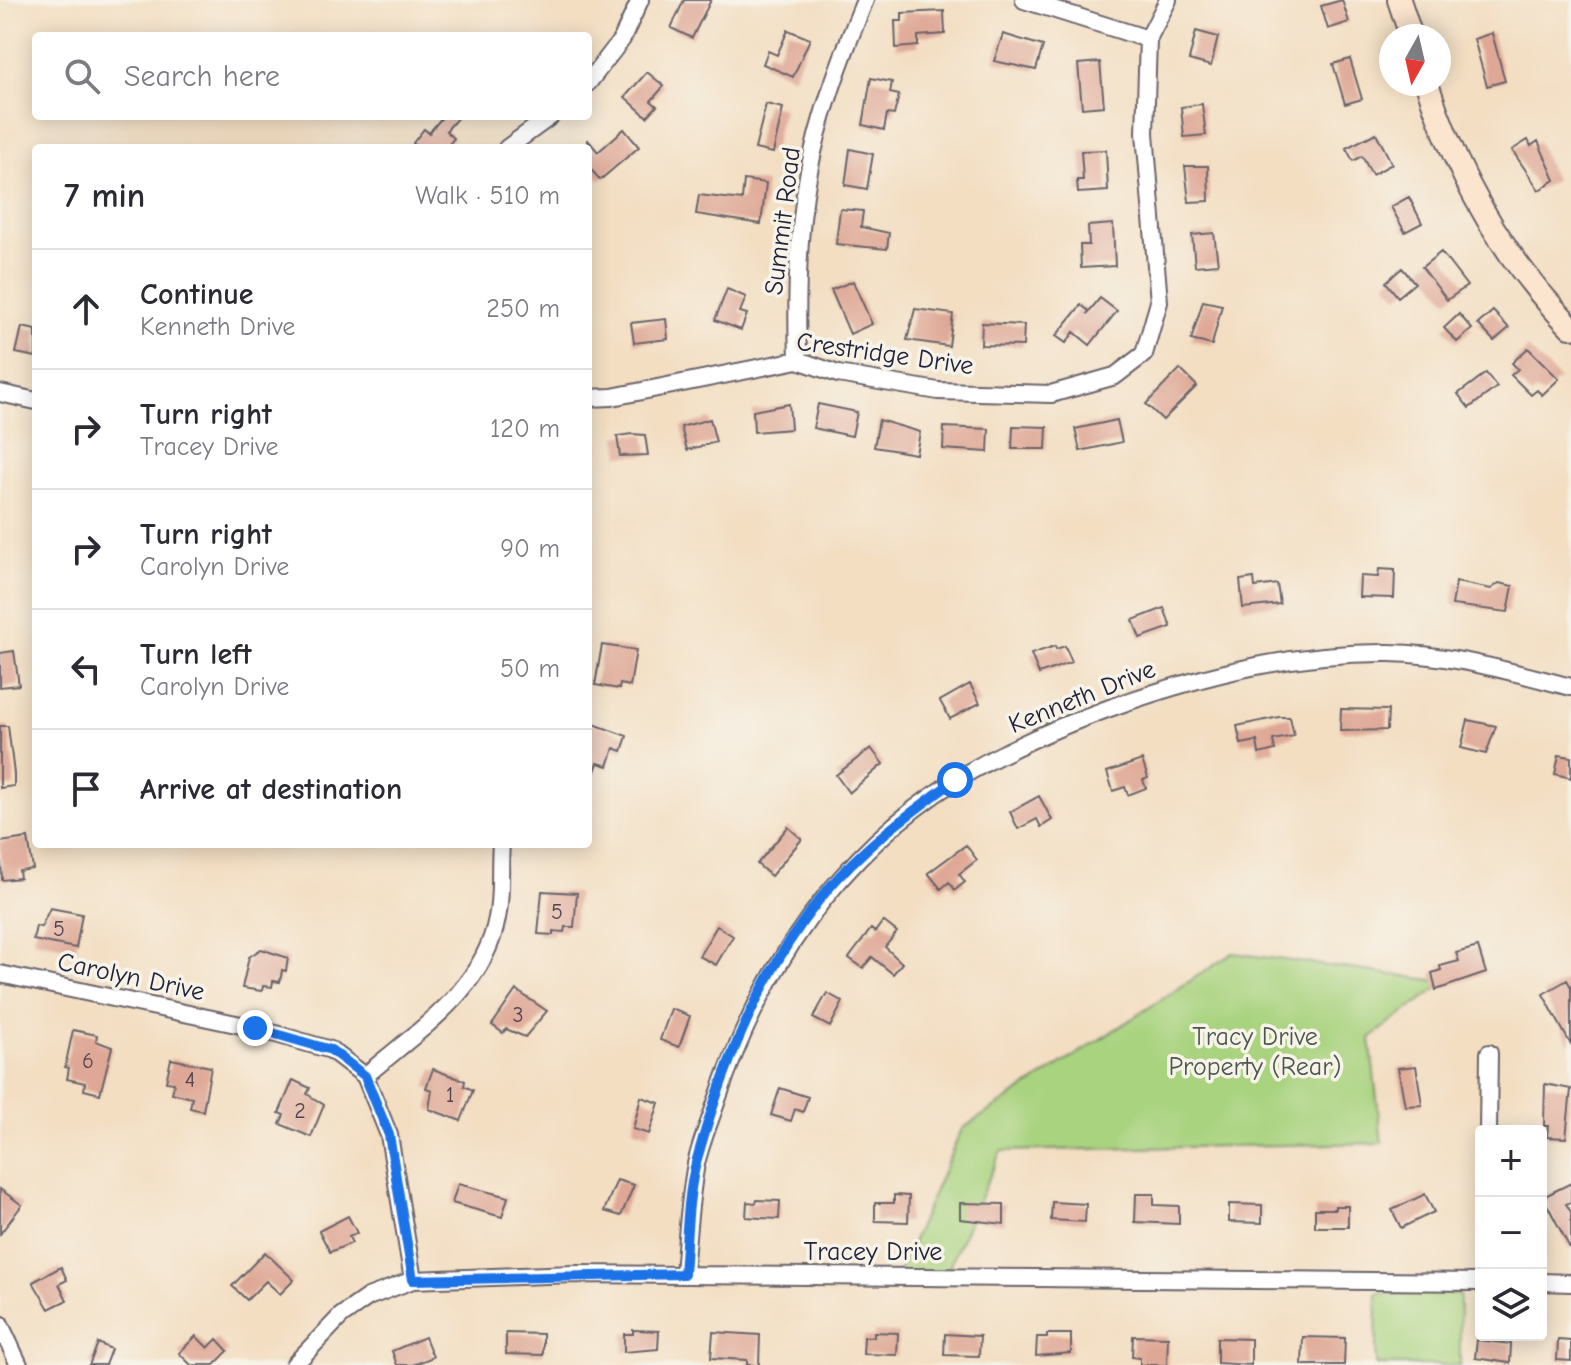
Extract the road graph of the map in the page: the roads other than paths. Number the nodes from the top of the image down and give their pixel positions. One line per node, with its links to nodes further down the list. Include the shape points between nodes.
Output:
1 (640, 0): 8 (street, via 622,39)
2 (865, 0): 13 (street, Summit Road, via 831,90 808,175 795,283)
3 (1024, 0): 7 (street)
4 (1168, 0): 7 (street, Crestridge Drive)
5 (1399, 0): 6 (street)
6 (1407, 24)
7 (1148, 39): 13 (street, Crestridge Drive, via 1145,133 1159,302 1144,354 1115,376 1051,394 938,391 838,374)
8 (592, 78)
9 (1432, 96): 12 (street, via 1471,192 1506,251)
10 (546, 120): 11 (street)
11 (512, 144)
12 (1571, 327)
13 (798, 360): 15 (street, Crestridge Drive)
14 (0, 393): 16 (street)
15 (592, 398)
16 (32, 400)
17 (1571, 687): 23 (street, Kenneth Drive, via 1451,658 1312,654 1227,670 1152,693 1051,730 955,780 867,849 811,912 765,984 726,1074 697,1161)
18 (501, 848): 21 (street, via 498,917 487,956 467,987)
19 (0, 974): 21 (street, Carolyn Drive, via 255,1028 331,1050)
20 (1489, 1053): 22 (street)
21 (365, 1076): 24 (street, via 389,1135)
22 (1488, 1125)
23 (684, 1274): 24 (street, Tracey Drive); 25 (street, Tracey Drive)
24 (413, 1280): 30 (street, Tracey Drive, via 368,1297 341,1316)
25 (1475, 1282)
26 (1547, 1282): 27 (street)
27 (1571, 1283)
28 (0, 1324): 29 (street)
29 (19, 1365)
30 (294, 1365)

